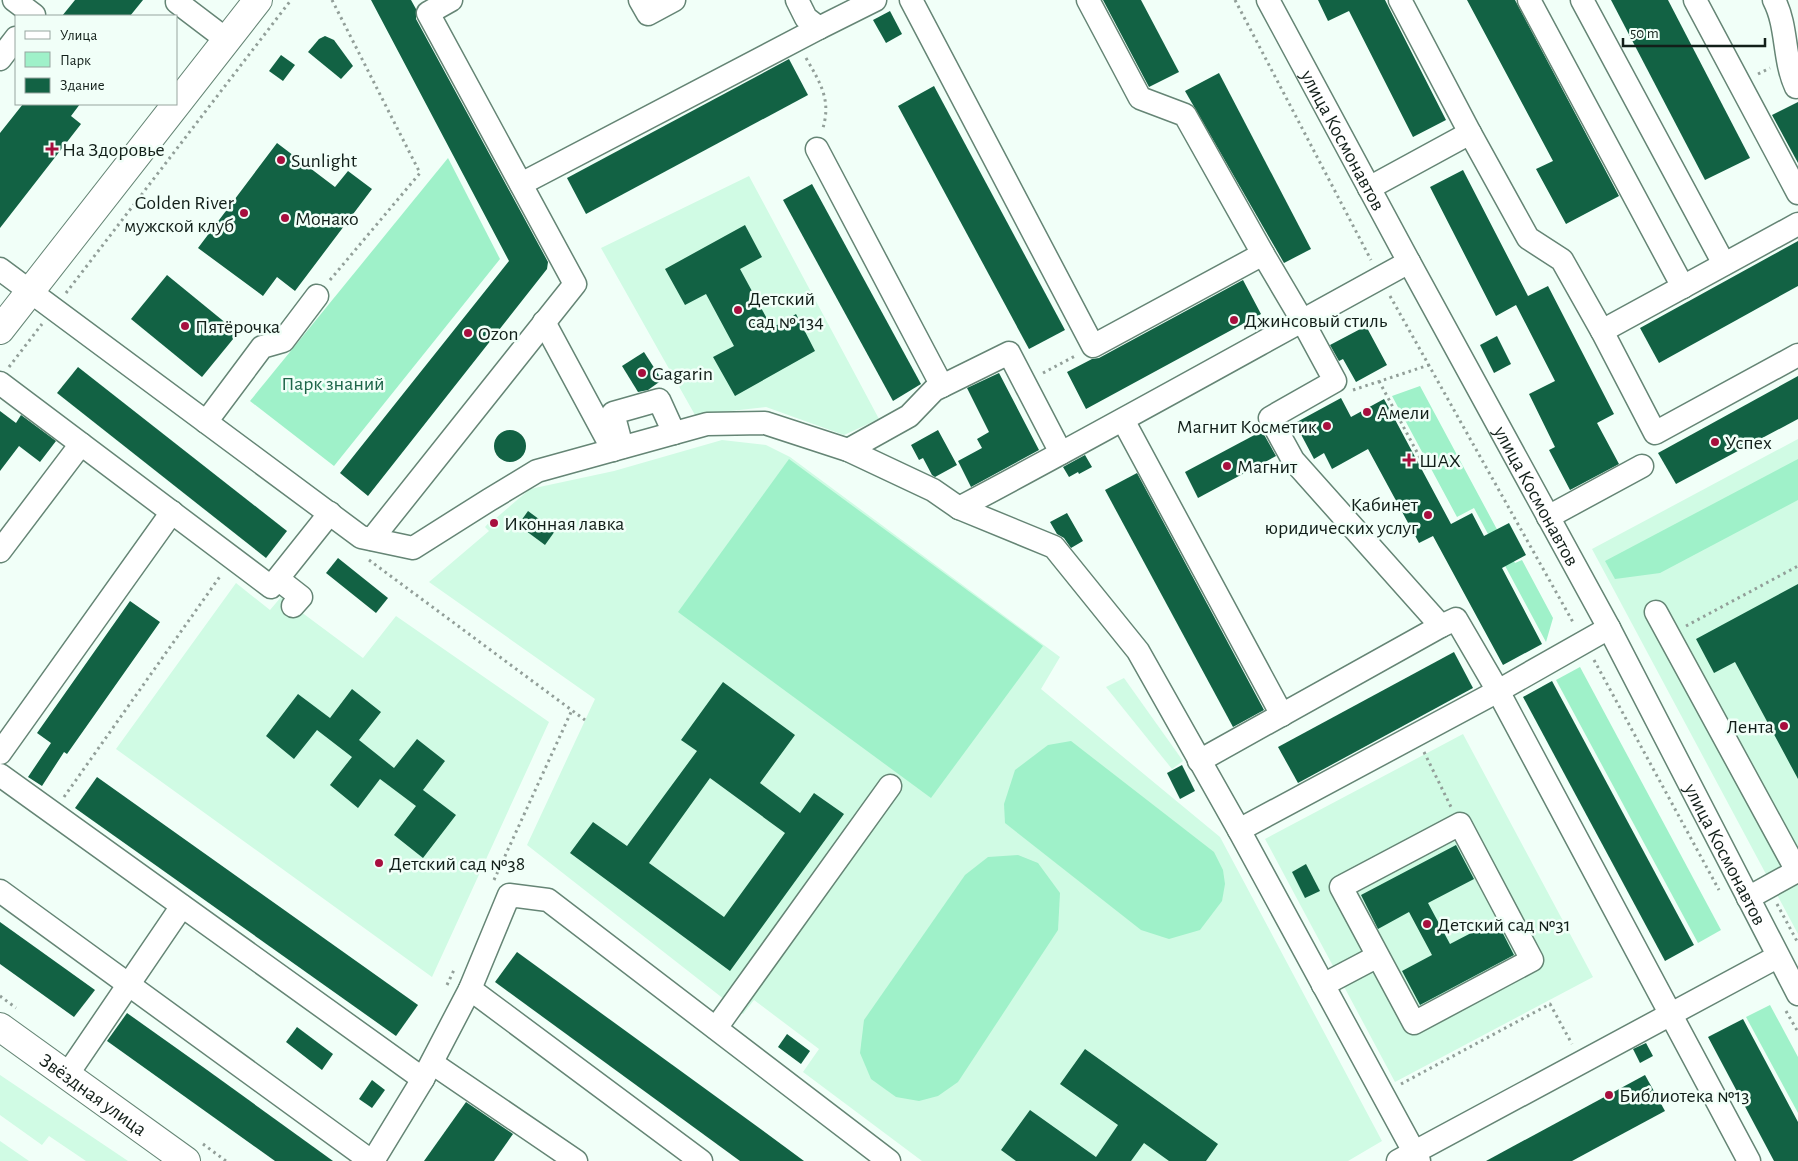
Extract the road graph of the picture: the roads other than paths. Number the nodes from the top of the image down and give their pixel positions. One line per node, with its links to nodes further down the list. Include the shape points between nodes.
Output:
1 (14, 0): 17 (street)
2 (178, 0): 20 (street)
3 (258, 0): 20 (main road)
4 (451, 0): 27 (street, via 428,13)
5 (640, 0): 6 (street, via 648,14)
6 (674, 0)
7 (797, 0): 18 (street, via 806,18)
8 (875, 0): 18 (street)
9 (911, 0): 31 (street, via 1093,346)
10 (1088, 0): 31 (street, via 1140,98 1185,115)
11 (1268, 0): 28 (street, улица Космонавтов)
12 (1400, 0): 25 (street)
13 (1530, 0): 35 (street)
14 (1582, 0): 33 (street)
15 (1695, 0): 29 (street)
16 (1774, 0): 22 (street, via 1780,11 1790,75)
17 (34, 15)
18 (819, 28): 27 (street)
19 (15, 39): 21 (street)
20 (227, 40): 23 (main road)
21 (0, 60)
22 (1796, 87)
23 (178, 102)
24 (176, 105): 36 (main road)
25 (1470, 133): 28 (street); 41 (street, via 1528,238 1562,260)
26 (817, 149): 44 (street)
27 (521, 184): 39 (street, via 575,284)
28 (1369, 188): 32 (street, улица Космонавтов)
29 (1798, 193)
30 (1798, 224): 33 (street)
31 (1263, 254): 38 (street)
32 (1409, 262): 38 (street); 56 (street, улица Космонавтов)
33 (1724, 264): 35 (street)
34 (0, 269): 36 (street)
35 (1683, 287): 41 (street)
36 (30, 290): 40 (main road); 46 (street)
37 (317, 296): 46 (street, via 283,341 262,347)
38 (1302, 320): 45 (street); 62 (street, via 1335,381 1270,418 1293,460)
39 (544, 322): 49 (street); 57 (street)
40 (0, 330)
41 (1602, 331): 42 (street, via 1656,433)
42 (1798, 355)
43 (3, 378): 48 (street)
44 (942, 386): 50 (street, via 909,416); 51 (street, via 1009,353)
45 (1124, 420): 51 (street); 65 (street)
46 (206, 422): 55 (street)
47 (674, 433): 49 (street); 49 (street, via 659,400 613,413); 50 (street, via 707,424 765,423)
48 (81, 444): 54 (street); 58 (street)
49 (618, 449): 57 (street, via 537,471 413,548)
50 (848, 450): 53 (street, via 933,490)
51 (1061, 454): 53 (street)
52 (1642, 466): 56 (street)
53 (959, 508): 67 (street, via 1054,547 1138,651)
54 (172, 512): 59 (street, via 271,587); 66 (street)
55 (330, 514): 57 (street, via 361,537); 59 (street)
56 (1548, 517): 63 (street, улица Космонавтов)
57 (372, 539)
58 (0, 551)
59 (278, 579): 60 (street, via 301,597)
60 (293, 606)
61 (1656, 612): 71 (street)
62 (1441, 626): 64 (street, via 1456,619); 65 (street)
63 (1608, 628): 64 (street); 73 (street, улица Космонавтов)
64 (1498, 691): 70 (street); 81 (street)
65 (1282, 715): 67 (street)
66 (1, 752)
67 (1200, 761): 70 (street)
68 (0, 775): 74 (street)
69 (890, 786): 83 (street)
70 (1239, 830): 78 (street)
71 (1797, 872): 73 (street)
72 (0, 891): 77 (street)
73 (1748, 898): 76 (street, улица Космонавтов)
74 (182, 906): 77 (street); 84 (street)
75 (1378, 956): 75 (street, via 1341,887 1460,824 1532,960 1414,1023); 78 (street)
76 (1778, 957): 80 (street, улица Космонавтов); 81 (street)
77 (128, 984): 85 (street); 88 (street)
78 (1323, 985): 86 (street)
79 (470, 989): 83 (street, via 509,895 548,900); 84 (street); 90 (street)
80 (1791, 1001)
81 (1671, 1014): 86 (street); 92 (street)
82 (0, 1027): 85 (main road, Звёздная улица)
83 (716, 1028): 91 (street)
84 (428, 1071): 88 (street); 89 (street)
85 (67, 1075): 87 (main road, Звёздная улица)
86 (1410, 1158)
87 (186, 1161)
88 (372, 1161)
89 (576, 1161)
90 (701, 1161)
91 (889, 1161)
92 (1750, 1161)

